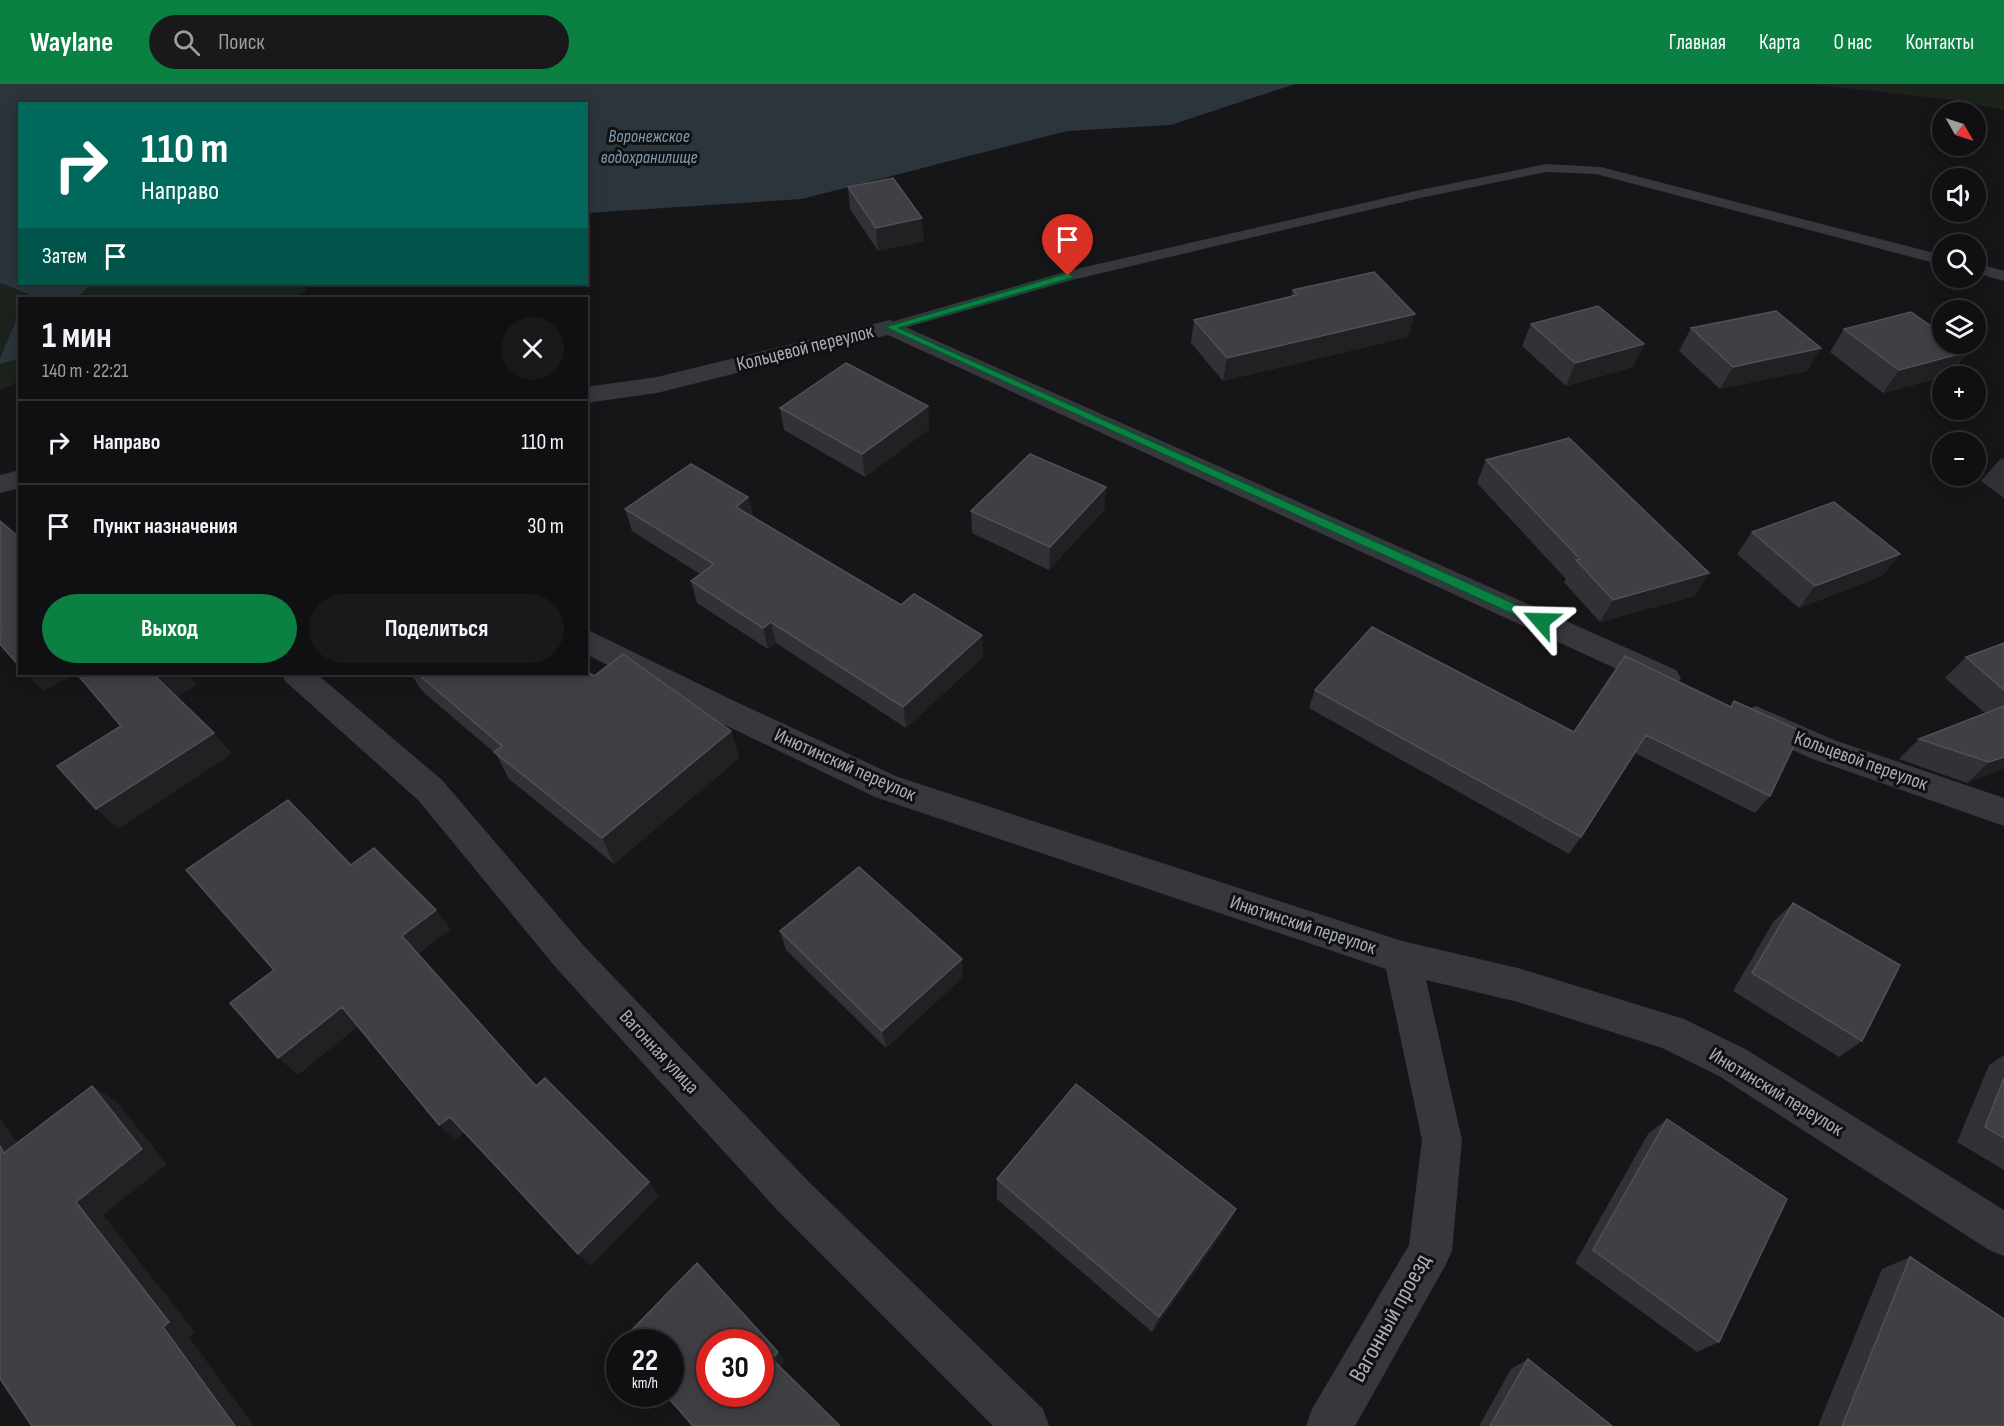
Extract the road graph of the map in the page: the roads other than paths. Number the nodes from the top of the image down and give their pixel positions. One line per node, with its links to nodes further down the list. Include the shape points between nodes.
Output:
1 (1932, 257): 4 (lane, via 1596,170 1546,168 1068,276)
2 (1986, 271): 3 (lane)
3 (2004, 276)
4 (890, 327): 5 (street, Кольцевой переулок, via 657,385); 10 (street, Кольцевой переулок)
5 (588, 395)
6 (18, 480): 7 (street)
7 (0, 484)
8 (588, 641): 13 (street, Инютинский переулок, via 887,788)
9 (298, 675): 15 (street, Вагонная улица, via 430,790 570,957 778,1179)
10 (1692, 690)
11 (1735, 710): 12 (street, Кольцевой переулок, via 1822,749)
12 (2004, 812)
13 (1402, 958): 14 (street, Инютинский переулок, via 1518,985 1670,1032 1733,1062); 16 (street, Вагонный проезд, via 1442,1140 1430,1251)
14 (2004, 1235)
15 (1026, 1426)
16 (1329, 1426)

